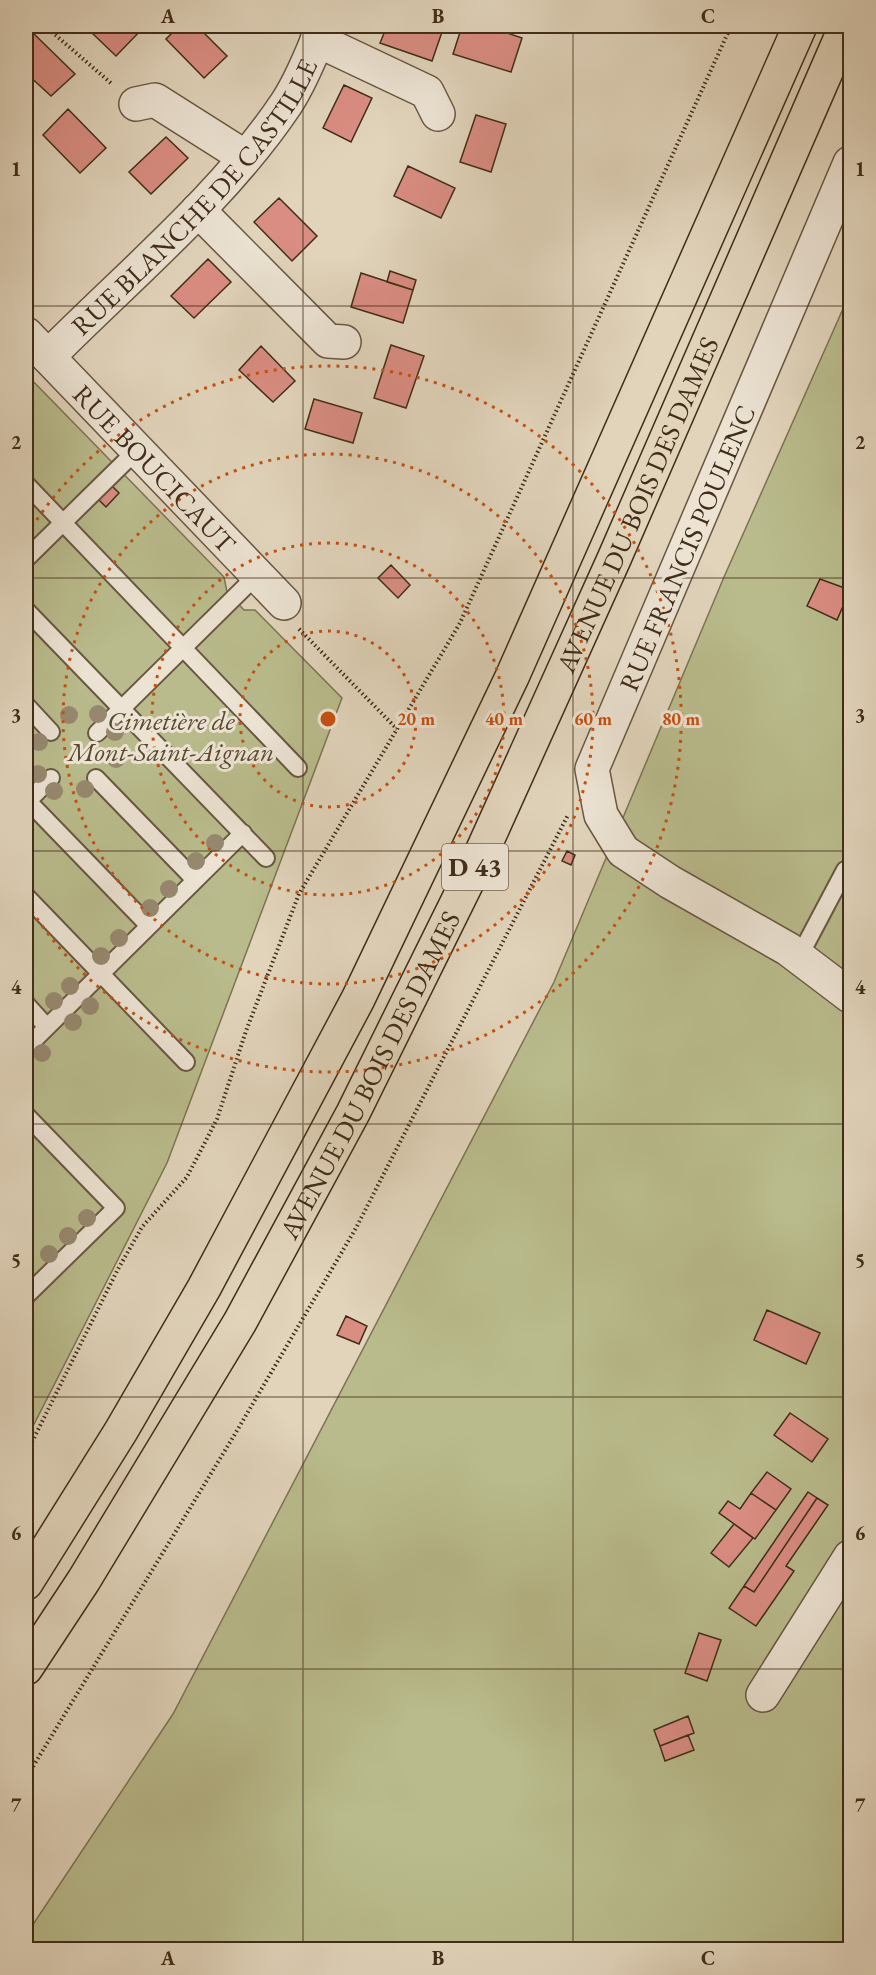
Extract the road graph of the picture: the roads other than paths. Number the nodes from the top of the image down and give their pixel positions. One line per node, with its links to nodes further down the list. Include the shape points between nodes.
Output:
1 (800, 26): 44 (highway, AVENUE DU BOIS DES DAMES / D 43, via 512,677 358,999 204,1288)
2 (846, 26): 45 (highway, AVENUE DU BOIS DES DAMES / D 43, via 480,856 358,1102 240,1322 84,1580)
3 (320, 33): 5 (street, via 427,92); 6 (street, RUE BLANCHE DE CASTILLE, via 287,103)
4 (136, 104): 6 (street, via 155,100)
5 (438, 114)
6 (245, 157): 8 (street, RUE BLANCHE DE CASTILLE)
7 (850, 163): 34 (street, RUE FRANCIS POULENC, via 592,769 602,815 623,851)
8 (198, 210): 10 (street, via 328,341); 11 (street, RUE BLANCHE DE CASTILLE)
9 (26, 334): 11 (street, RUE BOUCICAUT)
10 (344, 342)
11 (48, 357): 12 (street, RUE BOUCICAUT)
12 (137, 450): 14 (lane); 16 (street, RUE BOUCICAUT)
13 (26, 484): 14 (lane)
14 (63, 523): 15 (lane); 19 (lane)
15 (26, 559)
16 (257, 575): 17 (street, RUE BOUCICAUT); 19 (lane)
17 (284, 603)
18 (26, 610): 21 (lane)
19 (183, 648): 21 (lane); 24 (lane)
20 (26, 705): 22 (lane)
21 (122, 709): 23 (lane); 28 (lane)
22 (51, 732)
23 (97, 733)
24 (298, 768)
25 (51, 778): 27 (lane)
26 (96, 778): 31 (lane)
27 (26, 801): 33 (lane)
28 (243, 833): 29 (lane); 31 (lane)
29 (266, 858)
30 (845, 870): 34 (lane)
31 (195, 880): 33 (lane)
32 (26, 896): 35 (lane)
33 (149, 926): 35 (lane)
34 (799, 957): 36 (street, RUE FRANCIS POULENC)
35 (101, 974): 38 (lane); 40 (lane)
36 (850, 996)
37 (26, 1004): 38 (lane)
38 (47, 1027): 39 (lane)
39 (26, 1048)
40 (186, 1062)
41 (26, 1115): 42 (lane, via 116,1208)
42 (26, 1296)
43 (850, 1557): 46 (street)
44 (26, 1583)
45 (26, 1668)
46 (763, 1695)

